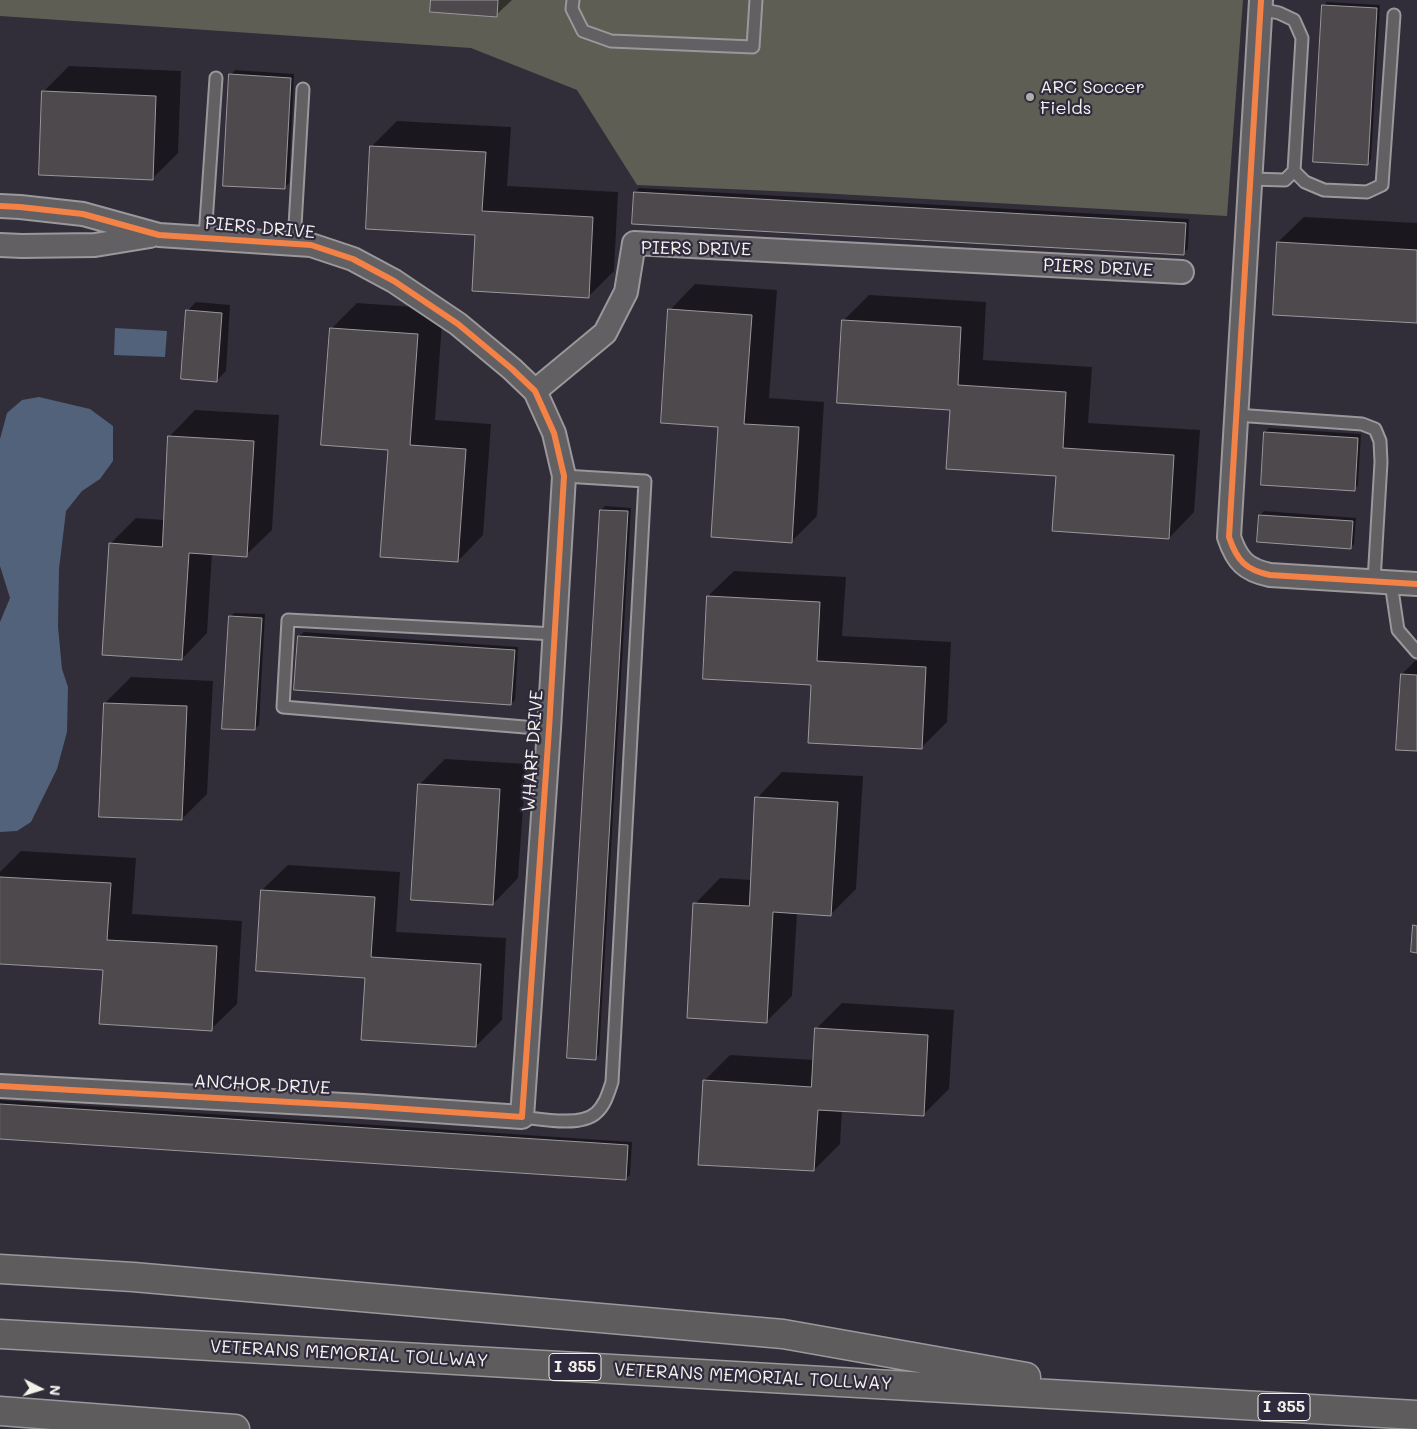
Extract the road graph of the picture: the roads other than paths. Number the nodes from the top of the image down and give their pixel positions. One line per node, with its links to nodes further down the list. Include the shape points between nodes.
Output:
1 (573, 0): 2 (lane, via 572,9 583,31 611,40 753,47)
2 (756, 0)
3 (1260, 5): 7 (lane, via 1294,20 1302,38); 8 (street)
4 (1394, 16): 7 (lane, via 1382,185 1367,192 1324,190 1305,182)
5 (216, 78): 11 (lane)
6 (303, 89): 12 (lane)
7 (1294, 172): 8 (lane, via 1285,180)
8 (1250, 179): 16 (street)
9 (0, 206): 10 (street, PIERS DRIVE, via 83,214)
10 (159, 235): 11 (street, PIERS DRIVE); 13 (street, PIERS DRIVE, via 95,245)
11 (205, 238): 12 (street, PIERS DRIVE)
12 (294, 243): 15 (street, PIERS DRIVE, via 310,244 353,259 394,281 458,324)
13 (0, 245)
14 (1182, 272): 15 (street, PIERS DRIVE, via 634,243 626,292 604,333)
15 (535, 391): 17 (street, WHARF DRIVE, via 554,433)
16 (1236, 415): 18 (lane, via 1362,424 1375,429 1380,441); 18 (street, via 1229,537 1243,564 1270,576)
17 (564, 476): 20 (street, WHARF DRIVE); 24 (lane, via 645,481 612,1082 605,1102 594,1115 575,1121)
18 (1383, 582): 19 (street); 21 (lane, via 1398,630)
19 (1417, 584)
20 (555, 634): 22 (street, WHARF DRIVE); 22 (lane, via 288,620 283,707)
21 (1417, 652)
22 (549, 729): 24 (street, WHARF DRIVE)
23 (0, 1086): 24 (street, ANCHOR DRIVE)
24 (522, 1117)
25 (0, 1269): 27 (highway, via 133,1277 784,1334)
26 (0, 1334): 27 (highway, VETERANS MEMORIAL TOLLWAY / I 355)
27 (1151, 1399): 29 (highway, VETERANS MEMORIAL TOLLWAY / I 355)
28 (0, 1411): 30 (highway)
29 (1417, 1415)
30 (235, 1429)

